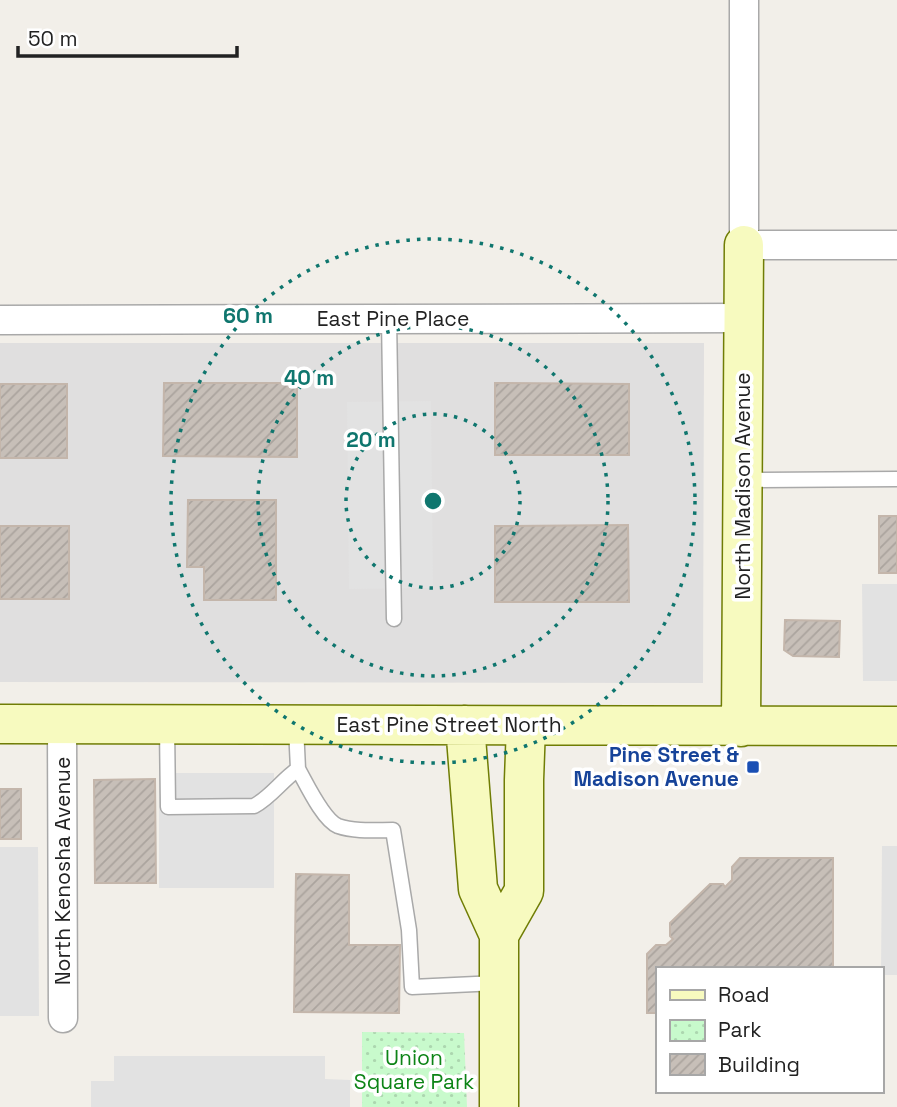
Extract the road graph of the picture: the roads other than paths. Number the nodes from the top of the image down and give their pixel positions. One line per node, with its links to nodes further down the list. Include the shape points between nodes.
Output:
1 (744, 0): 2 (street)
2 (744, 245): 3 (street); 4 (street, North Madison Avenue)
3 (897, 245)
4 (743, 318): 5 (street, East Pine Place); 8 (street, North Madison Avenue)
5 (389, 319): 6 (street, East Pine Place); 9 (lane)
6 (0, 320)
7 (897, 479): 8 (lane)
8 (743, 480): 17 (street, North Madison Avenue)
9 (394, 619)
10 (0, 724): 11 (street, East Pine Street North)
11 (62, 724): 12 (street, East Pine Street North); 21 (street, North Kenosha Avenue)
12 (167, 724): 13 (street, East Pine Street North); 18 (lane, via 168,807 254,806)
13 (296, 725): 14 (street, East Pine Street North); 18 (lane)
14 (465, 725): 15 (street, East Pine Street North); 19 (street, via 478,889)
15 (526, 726): 17 (street, East Pine Street North); 19 (street, via 524,891)
16 (897, 726): 17 (street, East Pine Street North)
17 (741, 727)
18 (298, 769): 20 (lane, via 320,808 336,825 393,830 409,929 412,987)
19 (499, 935): 20 (street)
20 (499, 983): 22 (street)
21 (63, 1018)
22 (499, 1107)

